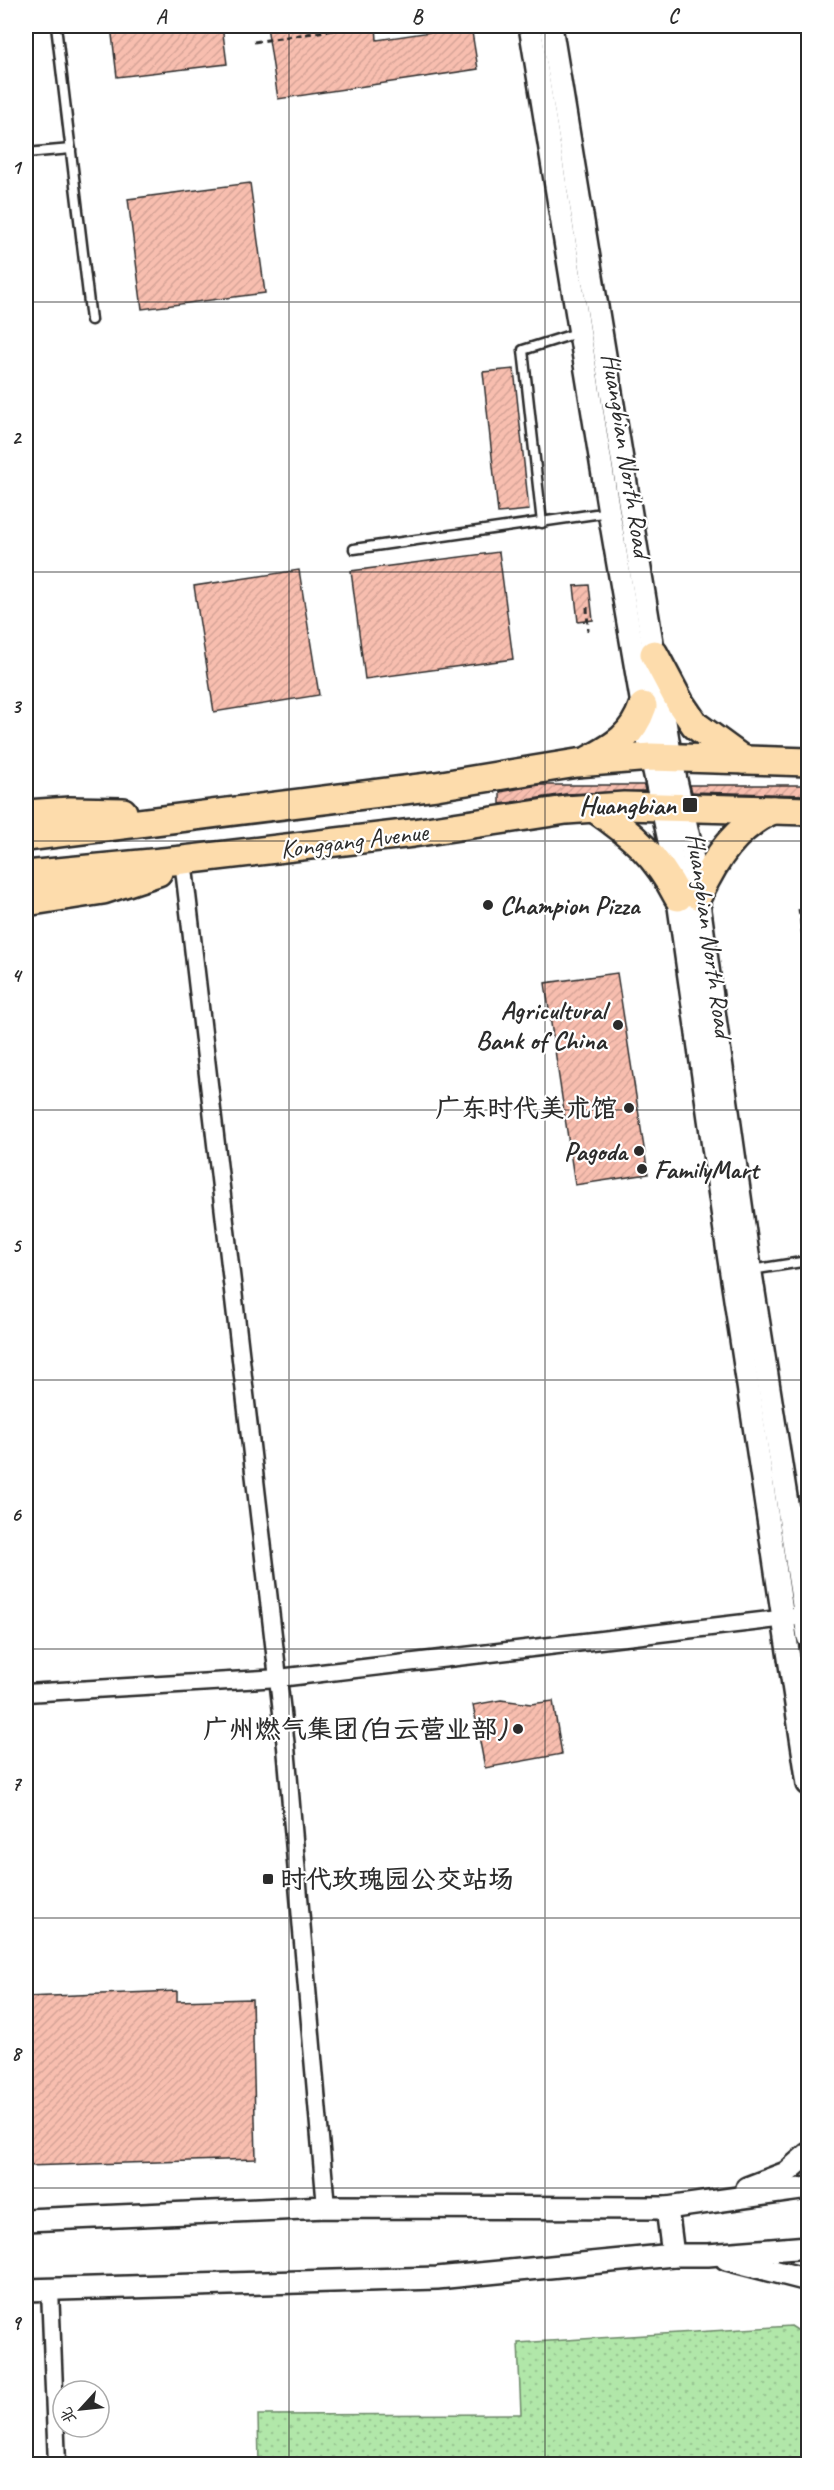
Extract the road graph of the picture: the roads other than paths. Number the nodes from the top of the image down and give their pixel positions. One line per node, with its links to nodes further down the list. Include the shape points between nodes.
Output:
1 (56, 26): 4 (lane)
2 (530, 26): 7 (street, Huangbian North Road)
3 (551, 26): 11 (street, Huangbian North Road)
4 (71, 149): 5 (lane); 6 (lane)
5 (26, 153)
6 (91, 320)
7 (580, 332): 8 (street, Huangbian North Road); 9 (lane, via 523,350)
8 (609, 512): 9 (lane); 12 (street, Huangbian North Road)
9 (542, 523): 10 (lane)
10 (354, 549)
11 (654, 654): 13 (street, Huangbian North Road); 14 (main road, via 695,725)
12 (643, 706): 13 (street, Huangbian North Road); 15 (main road, via 638,723 626,736)
13 (661, 758): 14 (main road, Konggang Avenue); 15 (main road, Konggang Avenue); 18 (street, Huangbian North Road)
14 (743, 760): 16 (main road, Konggang Avenue)
15 (585, 762): 17 (main road, Konggang Avenue)
16 (808, 762)
17 (482, 779): 23 (main road, Konggang Avenue); 24 (main road)
18 (673, 807): 19 (main road, Konggang Avenue); 20 (main road, Konggang Avenue); 28 (street, Huangbian North Road)
19 (594, 808): 24 (main road, Konggang Avenue); 28 (main road, via 643,846)
20 (773, 810): 21 (main road, Konggang Avenue); 28 (main road, via 730,842)
21 (808, 811)
22 (26, 814): 23 (main road, via 98,811)
23 (178, 819): 25 (main road, Konggang Avenue)
24 (483, 824): 26 (main road, Konggang Avenue)
25 (26, 837)
26 (183, 860): 27 (main road, Konggang Avenue); 29 (main road, via 112,888); 36 (street)
27 (26, 875)
28 (688, 896): 31 (street, Huangbian North Road); 32 (street, Huangbian North Road, via 728,1253)
29 (26, 902)
30 (808, 1261): 31 (lane)
31 (751, 1270): 32 (street, Huangbian North Road)
32 (773, 1479): 33 (street, Huangbian North Road); 34 (street, Huangbian North Road)
33 (807, 1615): 34 (street); 35 (street, Huangbian North Road)
34 (783, 1619): 36 (street); 38 (street, Huangbian North Road)
35 (808, 1637)
36 (279, 1678): 37 (street); 42 (street)
37 (26, 1692)
38 (808, 1784)
39 (808, 2154): 41 (street, via 786,2173)
40 (808, 2188): 41 (street)
41 (707, 2202): 43 (street)
42 (326, 2207): 43 (street); 44 (street)
43 (667, 2208): 46 (street)
44 (26, 2220)
45 (808, 2247): 47 (street)
46 (673, 2255): 47 (street); 50 (street, via 437,2278)
47 (708, 2255): 48 (street)
48 (808, 2280)
49 (26, 2290): 50 (street)
50 (50, 2290): 51 (street)
51 (57, 2464)

